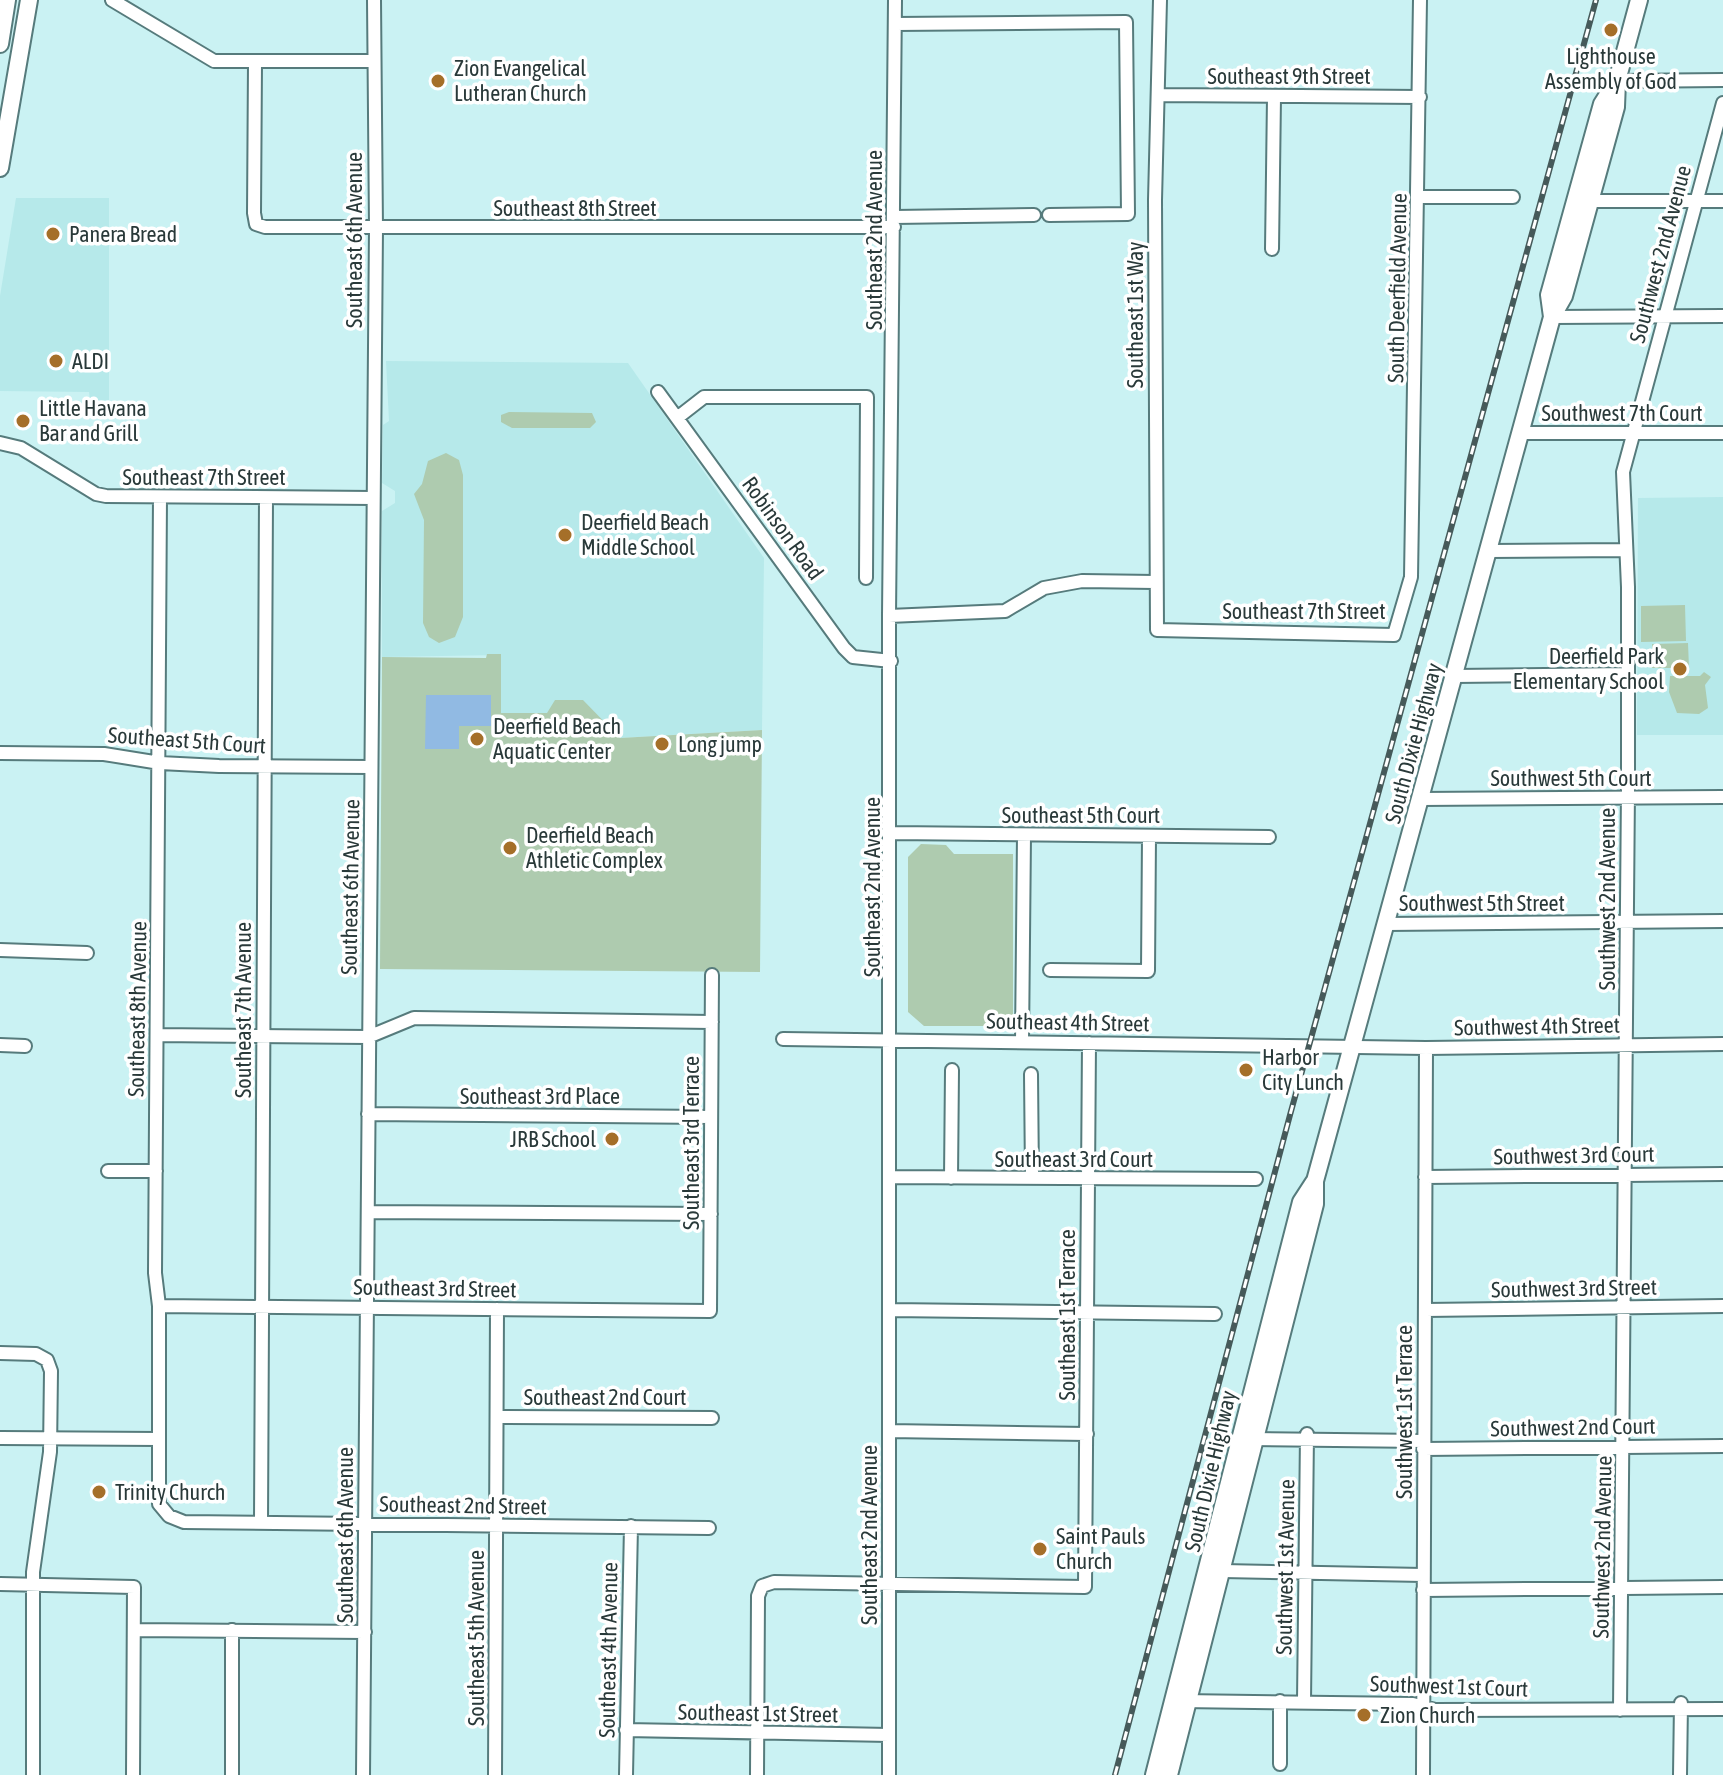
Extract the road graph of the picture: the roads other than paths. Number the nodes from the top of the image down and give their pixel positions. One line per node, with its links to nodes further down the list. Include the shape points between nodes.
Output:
1 (7, 0): 10 (main road)
2 (29, 0): 19 (main road)
3 (112, 0): 12 (street, via 214,61)
4 (374, 0): 11 (street, Southeast 6th Avenue)
5 (895, 0): 9 (street, Southeast 2nd Avenue)
6 (1160, 0): 15 (street, Southeast 1st Way)
7 (1420, 0): 17 (street, South Deerfield Avenue)
8 (1639, 0): 14 (main road, South Dixie Highway)
9 (895, 24): 26 (street, via 1126,22 1128,214); 27 (street, Southeast 2nd Avenue)
10 (0, 44)
11 (373, 61): 12 (street); 28 (street, Southeast 6th Avenue)
12 (255, 63): 28 (street, Southeast 8th Street, via 256,224)
13 (1723, 80): 14 (street)
14 (1617, 81): 22 (main road, South Dixie Highway, via 1616,107); 32 (main road, South Dixie Highway, via 1602,104 1549,295)
15 (1158, 95): 16 (street, Southeast 9th Street); 50 (street, Southeast 1st Way)
16 (1274, 97): 17 (street, Southeast 9th Street); 29 (street)
17 (1420, 97): 20 (street, South Deerfield Avenue)
18 (1723, 103): 23 (street, Southwest 2nd Avenue)
19 (0, 168)
20 (1420, 197): 21 (street); 48 (street, South Deerfield Avenue)
21 (1513, 197)
22 (1590, 201): 23 (street); 32 (main road, South Dixie Highway, via 1564,296)
23 (1696, 201): 24 (street); 30 (street, Southwest 2nd Avenue)
24 (1723, 201)
25 (1034, 215): 27 (street, Southeast 8th Street)
26 (1049, 215)
27 (894, 222): 28 (street, Southeast 8th Street); 36 (street, Southeast 2nd Avenue)
28 (376, 228): 43 (street, Southeast 6th Avenue)
29 (1272, 249)
30 (1664, 316): 31 (street); 32 (street); 39 (street, Southwest 2nd Avenue)
31 (1723, 316)
32 (1552, 317): 37 (main road, South Dixie Highway)
33 (658, 392): 34 (street, Robinson Road)
34 (677, 418): 35 (street, via 704,397 867,397); 53 (street, Robinson Road, via 844,648 853,657)
35 (867, 431): 36 (street); 46 (street)
36 (894, 431): 47 (street, Southeast 2nd Avenue)
37 (1520, 433): 39 (street, Southwest 7th Court); 45 (main road, South Dixie Highway)
38 (1723, 433): 39 (street, Southwest 7th Court)
39 (1631, 434): 44 (street, Southwest 2nd Avenue, via 1623,472)
40 (0, 443): 41 (street, Southeast 7th Street, via 21,448 96,494)
41 (160, 497): 42 (street, Southeast 7th Street); 57 (street, Southeast 8th Avenue)
42 (266, 498): 43 (street, Southeast 7th Street); 58 (street, Southeast 7th Avenue)
43 (373, 498): 59 (street, Southeast 6th Avenue)
44 (1626, 550): 45 (street); 54 (street, Southwest 2nd Avenue)
45 (1488, 551): 55 (main road, South Dixie Highway)
46 (866, 555): 47 (street); 49 (street)
47 (892, 555): 51 (street, Southeast 2nd Avenue)
48 (1411, 577): 52 (street, Southeast 7th Street, via 1394,635)
49 (866, 578)
50 (1155, 582): 51 (street, via 1082,581 1044,588 1005,611); 52 (street, Southeast 1st Way)
51 (889, 616): 53 (street, Southeast 2nd Avenue)
52 (1157, 630)
53 (891, 661): 63 (street, Southeast 2nd Avenue)
54 (1628, 674): 55 (street); 61 (street, Southwest 2nd Avenue)
55 (1454, 676): 62 (main road, South Dixie Highway)
56 (0, 753): 57 (street, Southeast 5th Court, via 104,754)
57 (160, 763): 58 (street, Southeast 5th Court); 75 (street, Southeast 8th Avenue)
58 (265, 767): 59 (street, Southeast 5th Court); 76 (street, Southeast 7th Avenue)
59 (371, 767): 77 (street, Southeast 6th Avenue)
60 (1723, 797): 61 (street, Southwest 5th Court)
61 (1628, 798): 62 (street, Southwest 5th Court); 68 (street, Southwest 2nd Avenue)
62 (1420, 799): 69 (main road, South Dixie Highway)
63 (892, 833): 64 (street, Southeast 5th Court); 79 (street, Southeast 2nd Avenue)
64 (1024, 835): 65 (street, Southeast 5th Court); 80 (street)
65 (1149, 836): 66 (street, Southeast 5th Court); 72 (street, via 1148,971)
66 (1269, 837)
67 (1723, 921): 68 (street, Southwest 5th Street)
68 (1627, 922): 69 (street, Southwest 5th Street); 82 (street, Southwest 2nd Avenue)
69 (1386, 924): 85 (main road, South Dixie Highway)
70 (0, 950): 71 (street)
71 (87, 953)
72 (1050, 970)
73 (712, 975): 74 (street, Southeast 3rd Terrace)
74 (712, 1022): 77 (street, via 414,1018); 91 (street, Southeast 3rd Terrace)
75 (157, 1035): 76 (street); 93 (street, Southeast 8th Avenue)
76 (262, 1036): 77 (street); 106 (street, Southeast 7th Avenue)
77 (368, 1037): 90 (street, Southeast 6th Avenue)
78 (783, 1039): 79 (street, Southeast 4th Street)
79 (892, 1040): 80 (street, Southeast 4th Street); 96 (street, Southeast 2nd Avenue)
80 (1022, 1042): 81 (street, Southeast 4th Street)
81 (1089, 1043): 85 (street, Southeast 4th Street); 100 (street, Southeast 1st Terrace)
82 (1626, 1044): 83 (street, Southwest 4th Street); 87 (street, Southwest 4th Street); 94 (street, Southwest 2nd Avenue)
83 (1723, 1044)
84 (0, 1045): 86 (street)
85 (1352, 1045): 87 (street, Southwest 4th Street); 124 (main road, South Dixie Highway, via 1315,1181 1301,1202)
86 (25, 1046)
87 (1426, 1048): 97 (street, Southwest 1st Terrace)
88 (952, 1070): 98 (street)
89 (1031, 1074): 99 (street)
90 (368, 1114): 91 (street, Southeast 3rd Place); 102 (street, Southeast 6th Avenue)
91 (711, 1117): 103 (street, Southeast 3rd Terrace)
92 (108, 1171): 93 (street)
93 (156, 1171): 104 (street, Southeast 8th Avenue)
94 (1625, 1174): 95 (street, Southwest 3rd Court); 97 (street, Southwest 3rd Court); 108 (street, Southwest 2nd Avenue)
95 (1723, 1174)
96 (891, 1177): 98 (street, Southeast 3rd Court); 110 (street, Southeast 2nd Avenue)
97 (1425, 1177): 111 (street, Southwest 1st Terrace)
98 (951, 1178): 99 (street, Southeast 3rd Court)
99 (1032, 1178): 100 (street, Southeast 3rd Court)
100 (1088, 1179): 101 (street, Southeast 3rd Court); 113 (street, Southeast 1st Terrace)
101 (1256, 1179)
102 (368, 1212): 103 (street); 107 (street, Southeast 6th Avenue)
103 (711, 1214): 112 (street, Southeast 3rd Terrace)
104 (159, 1306): 106 (street, Southeast 3rd Street); 123 (street, Southeast 8th Avenue)
105 (1723, 1306): 108 (street, Southwest 3rd Street)
106 (262, 1307): 107 (street, Southeast 3rd Street); 129 (street, Southeast 7th Avenue)
107 (367, 1307): 109 (street, Southeast 3rd Street); 130 (street, Southeast 6th Avenue)
108 (1623, 1308): 111 (street, Southwest 3rd Street); 127 (street, Southwest 2nd Avenue)
109 (497, 1309): 112 (street, Southeast 3rd Street); 116 (street, Southeast 5th Avenue)
110 (890, 1310): 113 (street); 118 (street, Southeast 2nd Avenue)
111 (1425, 1310): 125 (street, Southwest 1st Terrace)
112 (710, 1311)
113 (1087, 1312): 114 (street); 119 (street, Southeast 1st Terrace)
114 (1215, 1314)
115 (0, 1353): 122 (street, via 36,1354 47,1360)
116 (497, 1417): 117 (street, Southeast 2nd Court); 131 (street, Southeast 5th Avenue)
117 (712, 1418)
118 (889, 1431): 119 (street); 139 (street, Southeast 2nd Avenue)
119 (1087, 1434): 139 (street, Southeast 1st Terrace, via 1085,1587)
120 (1307, 1437): 124 (street, Southwest 2nd Court); 125 (street, Southwest 2nd Court); 135 (street, Southwest 1st Avenue)
121 (0, 1438): 122 (street)
122 (51, 1438): 123 (street); 138 (street)
123 (159, 1439): 128 (street, Southeast 8th Avenue, via 159,1504)
124 (1247, 1440): 134 (main road, South Dixie Highway); 146 (main road, South Dixie Highway)
125 (1423, 1445): 127 (street, Southwest 2nd Court); 136 (street, Southwest 1st Terrace)
126 (1723, 1446): 127 (street, Southwest 2nd Court)
127 (1624, 1447): 141 (street, Southwest 2nd Avenue)
128 (169, 1516): 129 (street, Southeast 2nd Street, via 184,1522)
129 (261, 1522): 130 (street, Southeast 2nd Street)
130 (365, 1523): 131 (street, Southeast 2nd Street); 145 (street, Southeast 6th Avenue)
131 (496, 1525): 132 (street, Southeast 2nd Street); 161 (street, Southeast 5th Avenue)
132 (631, 1526): 133 (street, Southeast 2nd Street); 153 (street, Southeast 4th Avenue)
133 (709, 1528)
134 (1223, 1571): 135 (street); 146 (main road, South Dixie Highway)
135 (1305, 1574): 136 (street); 148 (street, Southwest 1st Avenue)
136 (1423, 1575): 142 (street, Southwest 1st Terrace)
137 (0, 1584): 138 (street)
138 (35, 1584): 143 (street, via 134,1587); 157 (street)
139 (889, 1584): 154 (street, via 762,1586); 155 (street, Southeast 2nd Avenue)
140 (1723, 1587): 141 (street)
141 (1621, 1588): 142 (street); 152 (street, Southwest 2nd Avenue)
142 (1423, 1590): 149 (street, Southwest 1st Terrace)
143 (134, 1630): 144 (street); 158 (street)
144 (232, 1630): 145 (street); 159 (street)
145 (365, 1632): 160 (street, Southeast 6th Avenue)
146 (1182, 1701): 147 (street, Southwest 1st Court); 165 (main road, South Dixie Highway); 166 (main road, South Dixie Highway)
147 (1280, 1701): 148 (street, Southwest 1st Court); 156 (street)
148 (1304, 1702): 149 (street, Southwest 1st Court)
149 (1423, 1706): 152 (street, Southwest 1st Court); 167 (street, Southwest 1st Terrace)
150 (1681, 1706): 151 (street, Southwest 1st Court); 152 (street, Southwest 1st Court); 168 (street)
151 (1723, 1709)
152 (1620, 1710)
153 (626, 1730): 154 (street, Southeast 1st Street); 162 (street, Southeast 4th Avenue)
154 (757, 1732): 155 (street, Southeast 1st Street); 163 (street)
155 (889, 1735): 164 (street, Southeast 2nd Avenue)
156 (1280, 1764)
157 (33, 1775)
158 (133, 1775)
159 (232, 1775)
160 (363, 1775)
161 (495, 1775)
162 (626, 1775)
163 (757, 1775)
164 (889, 1775)
165 (1154, 1775)
166 (1169, 1775)
167 (1423, 1775)
168 (1680, 1775)

